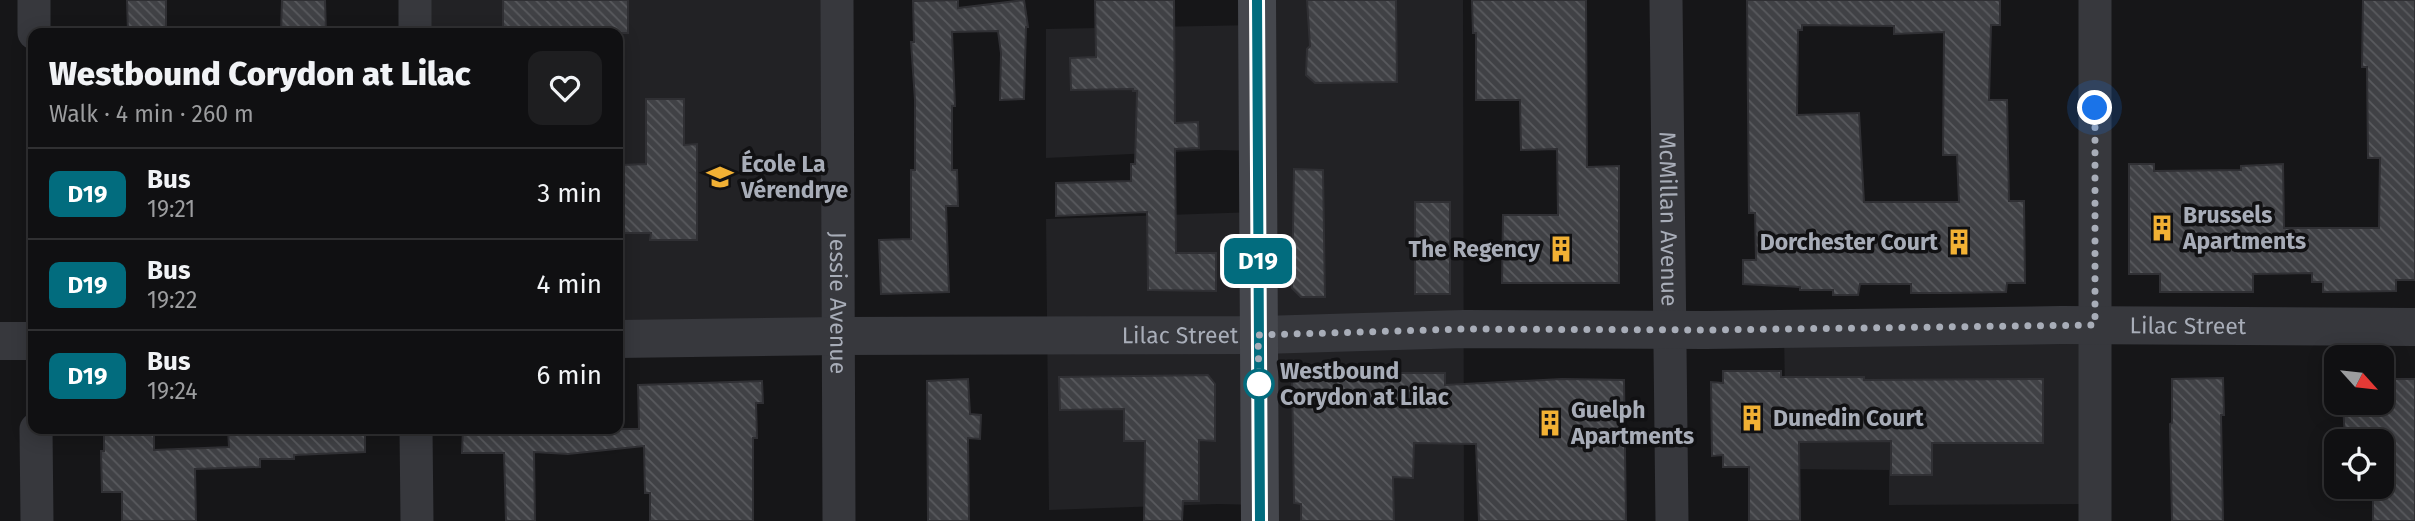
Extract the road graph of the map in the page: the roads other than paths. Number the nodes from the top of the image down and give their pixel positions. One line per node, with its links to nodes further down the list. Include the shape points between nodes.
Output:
1 (34, 0): 7 (street)
2 (415, 0): 8 (street)
3 (837, 0): 13 (street, Jessie Avenue)
4 (1257, 0): 12 (main road)
5 (1666, 0): 11 (street, McMillan Avenue)
6 (2095, 0): 9 (street)
7 (34, 28)
8 (415, 28)
9 (2095, 325): 10 (street, Lilac Street); 11 (street, Lilac Street); 24 (street)
10 (2415, 327)
11 (1669, 328): 12 (street, Lilac Street); 23 (street, McMillan Avenue)
12 (1258, 335): 13 (street, Lilac Street); 22 (main road)
13 (839, 336): 14 (street, Lilac Street); 21 (street, Jessie Avenue)
14 (623, 339)
15 (0, 341): 16 (street)
16 (28, 341)
17 (36, 434): 19 (street)
18 (416, 434): 20 (street)
19 (37, 521)
20 (417, 521)
21 (839, 521)
22 (1260, 521)
23 (1672, 521)
24 (2095, 521)

